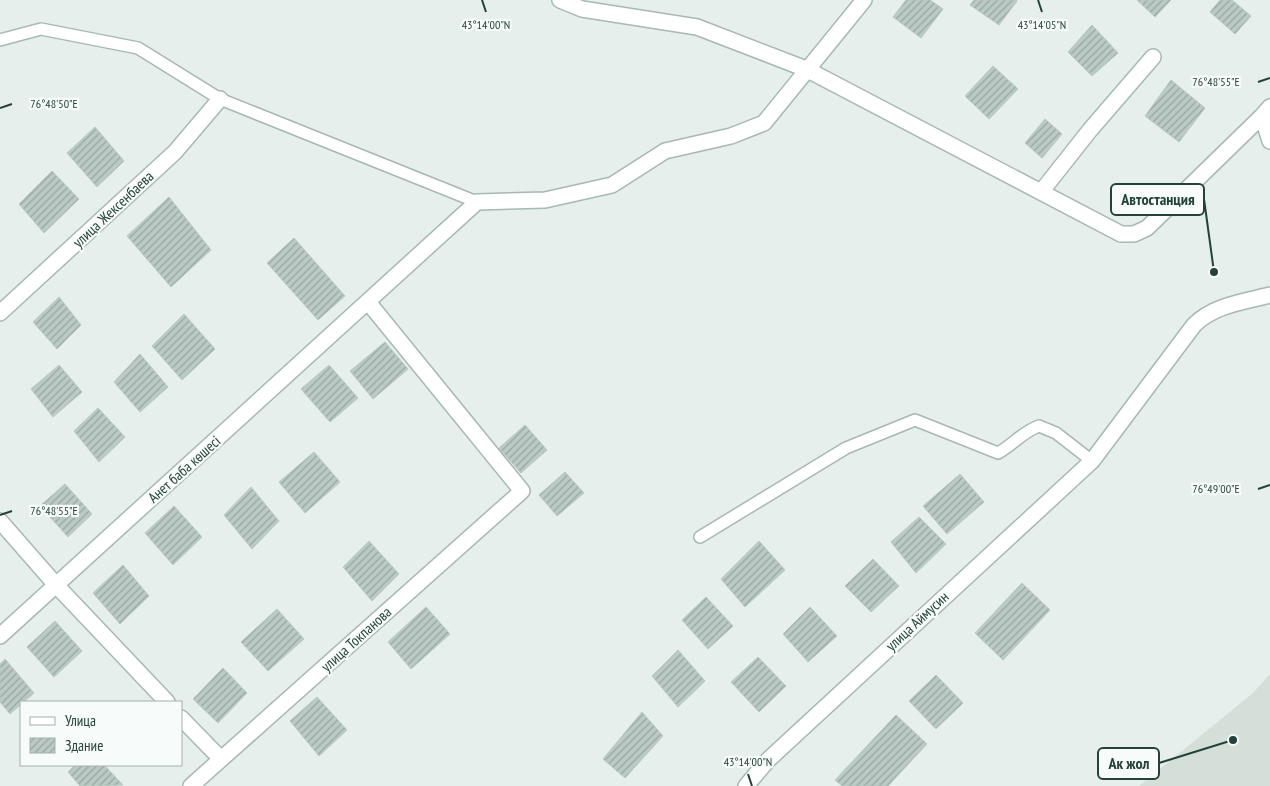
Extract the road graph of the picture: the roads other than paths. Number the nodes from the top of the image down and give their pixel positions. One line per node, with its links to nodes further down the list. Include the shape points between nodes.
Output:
1 (560, 0): 5 (street, via 582,9 697,27)
2 (864, 0): 5 (street)
3 (0, 40): 6 (lane, via 41,29 138,48)
4 (1153, 57): 9 (street)
5 (806, 70): 9 (street); 10 (street, via 764,123 731,136 665,151 612,185 545,200)
6 (220, 99): 10 (lane); 13 (street, улица Жексенбаева, via 175,152)
7 (1266, 111): 8 (street); 9 (street, via 1147,228 1134,234 1121,234)
8 (1270, 141)
9 (1041, 192)
10 (476, 202): 12 (street, Анет баба көшесі)
11 (1270, 295): 14 (street, улица Аймусин, via 1204,315)
12 (368, 302): 17 (street, Анет баба көшесі); 21 (street, улица Токпанова, via 522,491)
13 (0, 313)
14 (1092, 461): 16 (lane, via 1056,433 1038,426 1025,431 998,453 915,420 846,448); 23 (street, улица Аймусин, via 768,760)
15 (0, 521): 17 (street)
16 (700, 537)
17 (56, 585): 18 (street, Анет баба көшесі); 19 (street)
18 (0, 636)
19 (166, 701)
20 (182, 719): 21 (street)
21 (221, 759): 22 (street, улица Токпанова)
22 (191, 786)
23 (746, 786)

